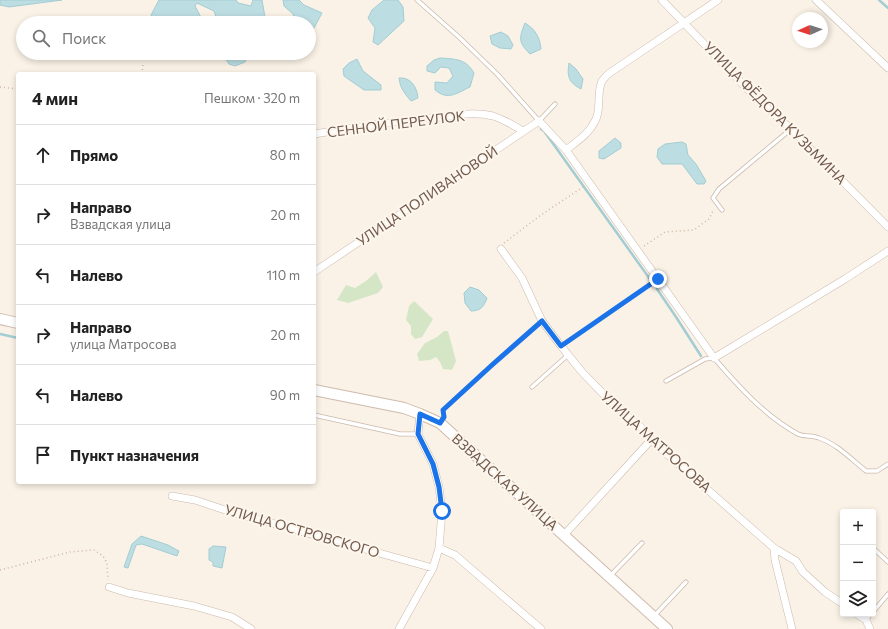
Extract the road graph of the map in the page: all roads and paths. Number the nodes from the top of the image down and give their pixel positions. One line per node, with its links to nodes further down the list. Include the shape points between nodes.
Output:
1 (417, 0): 12 (lane, via 460,38)
2 (662, 0): 5 (street, УЛИЦА ФЁДОРА КУЗЬМИНА)
3 (718, 0): 5 (street)
4 (816, 0): 7 (street)
5 (685, 23): 13 (street, УЛИЦА ФЁДОРА КУЗЬМИНА, via 757,99); 16 (street, via 611,72 603,81 595,121 587,133)
6 (143, 63): 8 (path)
7 (888, 68)
8 (142, 72)
9 (0, 87): 10 (path)
10 (16, 89)
11 (555, 104): 12 (lane)
12 (539, 121): 14 (street, УЛИЦА ПОЛИВАНОВОЙ); 16 (street)
13 (791, 129): 18 (lane, via 719,189 713,198); 20 (street, УЛИЦА ФЁДОРА КУЗЬМИНА)
14 (523, 131): 15 (street, СЕННОЙ ПЕРЕУЛОК, via 493,116 450,115); 24 (street, УЛИЦА ПОЛИВАНОВОЙ)
15 (316, 134)
16 (566, 150): 22 (street)
17 (581, 189): 21 (path, via 540,215 504,243)
18 (716, 204): 19 (lane); 22 (path, via 708,219 694,230 664,232)
19 (722, 210)
20 (888, 227)
21 (501, 249): 27 (street, УЛИЦА МАТРОСОВА, via 522,278)
22 (638, 250): 25 (street)
23 (888, 251): 31 (street)
24 (316, 271)
25 (658, 279): 29 (path); 31 (street)
26 (0, 319): 28 (street)
27 (542, 321): 29 (street, УЛИЦА МАТРОСОВА); 37 (path, via 443,410 444,417)
28 (16, 323)
29 (561, 346): 30 (street, УЛИЦА МАТРОСОВА)
30 (568, 355): 33 (lane); 39 (street, УЛИЦА МАТРОСОВА, via 613,404 642,428)
31 (714, 358): 32 (lane, via 705,359); 40 (lane, via 768,414 799,435 818,437 832,444 866,471 877,471)
32 (666, 381)
33 (532, 387)
34 (316, 390): 35 (street, ВЗВАДСКАЯ УЛИЦА, via 404,408)
35 (420, 414): 37 (street, ВЗВАДСКАЯ УЛИЦА); 38 (street)
36 (316, 415): 38 (lane, via 400,434)
37 (440, 423): 42 (street, ВЗВАДСКАЯ УЛИЦА)
38 (418, 434): 44 (street, via 433,464 439,487 442,511)
39 (652, 440): 42 (street); 45 (street, УЛИЦА МАТРОСОВА)
40 (888, 464)
41 (172, 496): 48 (street, УЛИЦА ОСТРОВСКОГО, via 195,500)
42 (564, 535): 50 (street, ВЗВАДСКАЯ УЛИЦА)
43 (642, 543): 50 (lane)
44 (439, 548): 48 (street); 62 (street, via 455,555)
45 (774, 548): 54 (street, УЛИЦА МАТРОСОВА, via 796,561 803,572 824,592); 64 (street)
46 (876, 551): 47 (lane)
47 (888, 562)
48 (433, 568): 61 (street)
49 (0, 570): 52 (path, via 70,552 94,550 103,556 107,563)
50 (609, 577): 56 (street, ВЗВАДСКАЯ УЛИЦА)
51 (686, 582): 56 (lane)
52 (109, 587): 60 (street, via 232,617)
53 (888, 594): 55 (lane)
54 (840, 602)
55 (876, 608)
56 (653, 616): 63 (street, ВЗВАДСКАЯ УЛИЦА)
57 (862, 617): 59 (street)
58 (869, 617): 59 (lane)
59 (866, 620): 65 (street)
60 (251, 629)
61 (399, 629)
62 (541, 629)
63 (667, 629)
64 (792, 629)
65 (870, 629)

